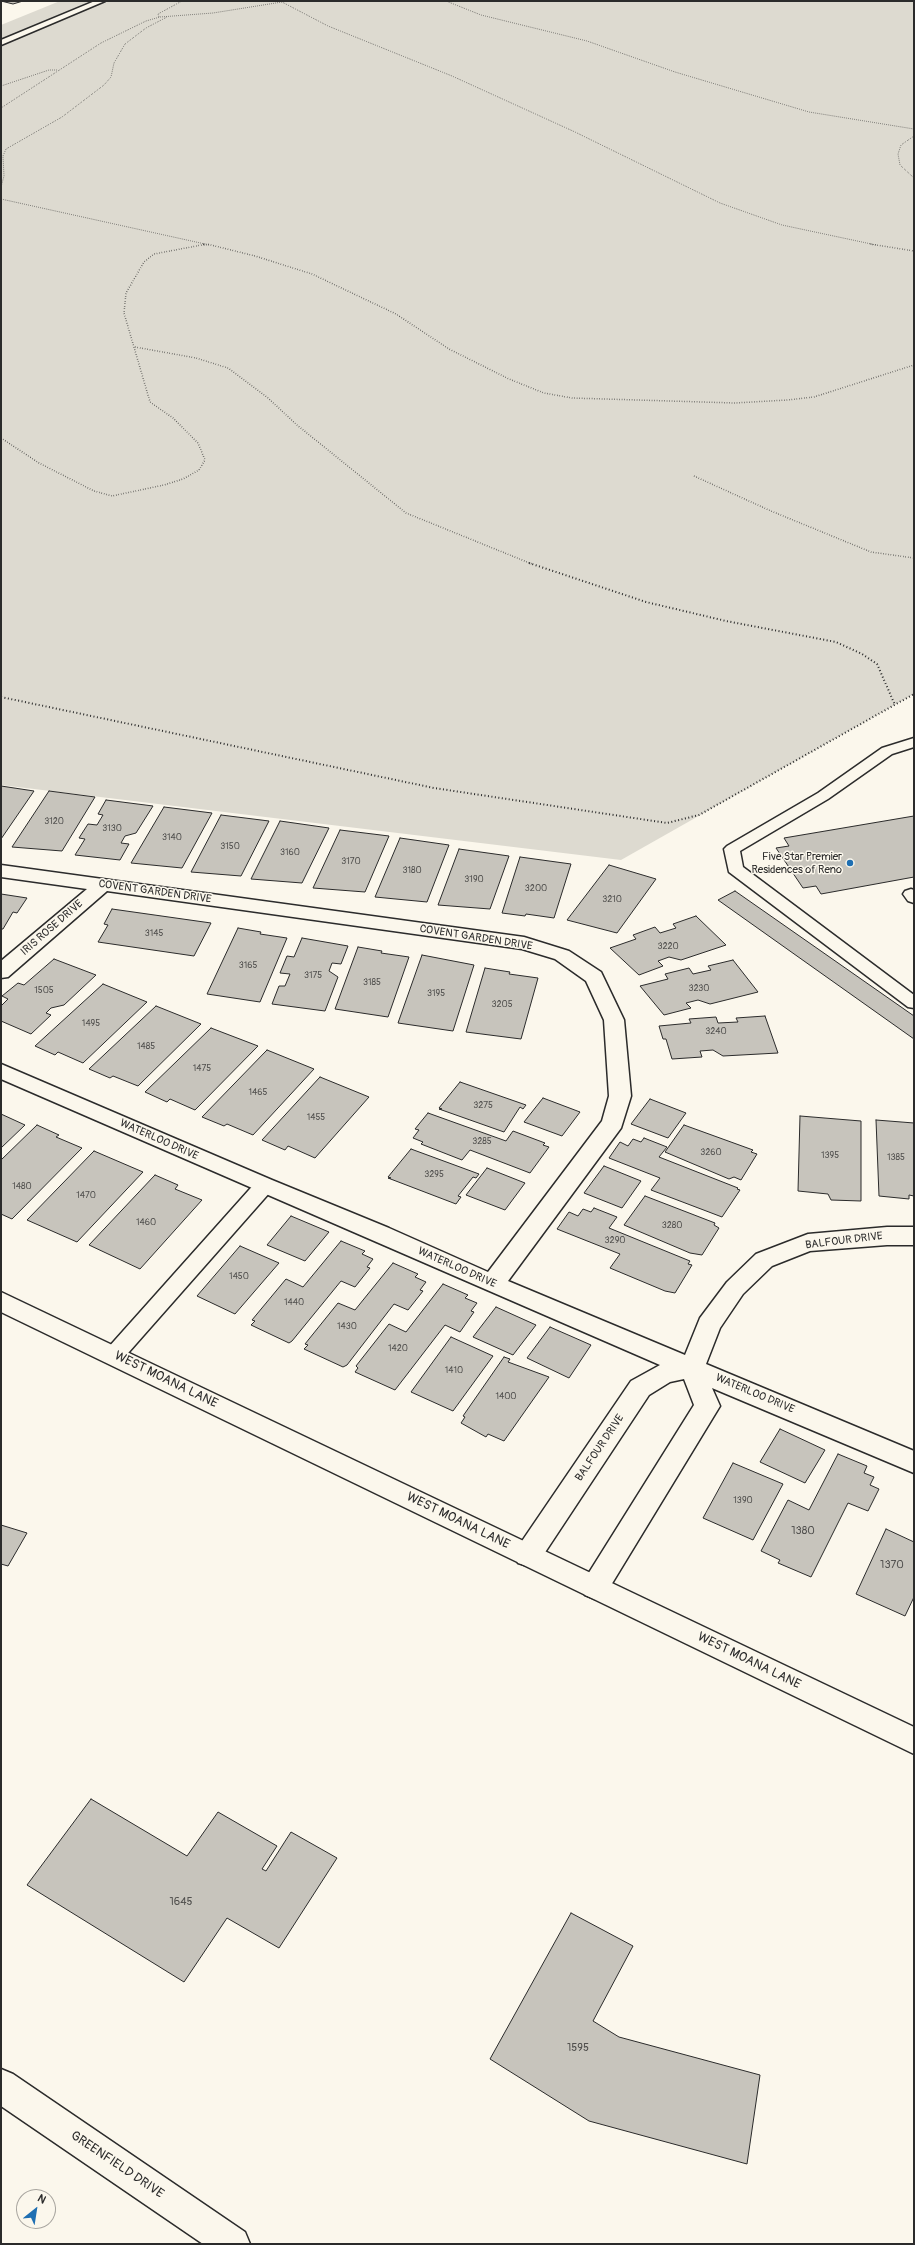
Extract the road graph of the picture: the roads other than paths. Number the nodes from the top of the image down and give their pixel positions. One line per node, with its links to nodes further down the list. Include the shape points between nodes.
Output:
1 (101, 1): 2 (lane)
2 (1, 42)
3 (914, 742): 7 (lane, via 887,751 823,796 732,849 735,869)
4 (1, 871): 5 (street, COVENT GARDEN DRIVE)
5 (103, 885): 6 (street, IRIS ROSE DRIVE); 11 (street, COVENT GARDEN DRIVE, via 524,943 562,955 594,977 614,1020 620,1096 613,1122)
6 (1, 972)
7 (914, 1003)
8 (1, 1071): 9 (street, WATERLOO DRIVE)
9 (264, 1186): 11 (street, WATERLOO DRIVE, via 381,1234); 13 (lane)
10 (914, 1236): 14 (street, BALFOUR DRIVE, via 808,1243 764,1260 735,1288 709,1325)
11 (492, 1284): 14 (street, WATERLOO DRIVE)
12 (1, 1301): 13 (street, WEST MOANA LANE)
13 (114, 1355): 16 (street, WEST MOANA LANE)
14 (692, 1367): 15 (street, WATERLOO DRIVE); 16 (street, BALFOUR DRIVE, via 663,1374 640,1388); 17 (street, via 707,1406)
15 (914, 1462)
16 (528, 1555): 17 (street, WEST MOANA LANE)
17 (595, 1587): 18 (street, WEST MOANA LANE)
18 (914, 1741)
19 (1, 2086): 20 (street, GREENFIELD DRIVE)
20 (233, 2244)

